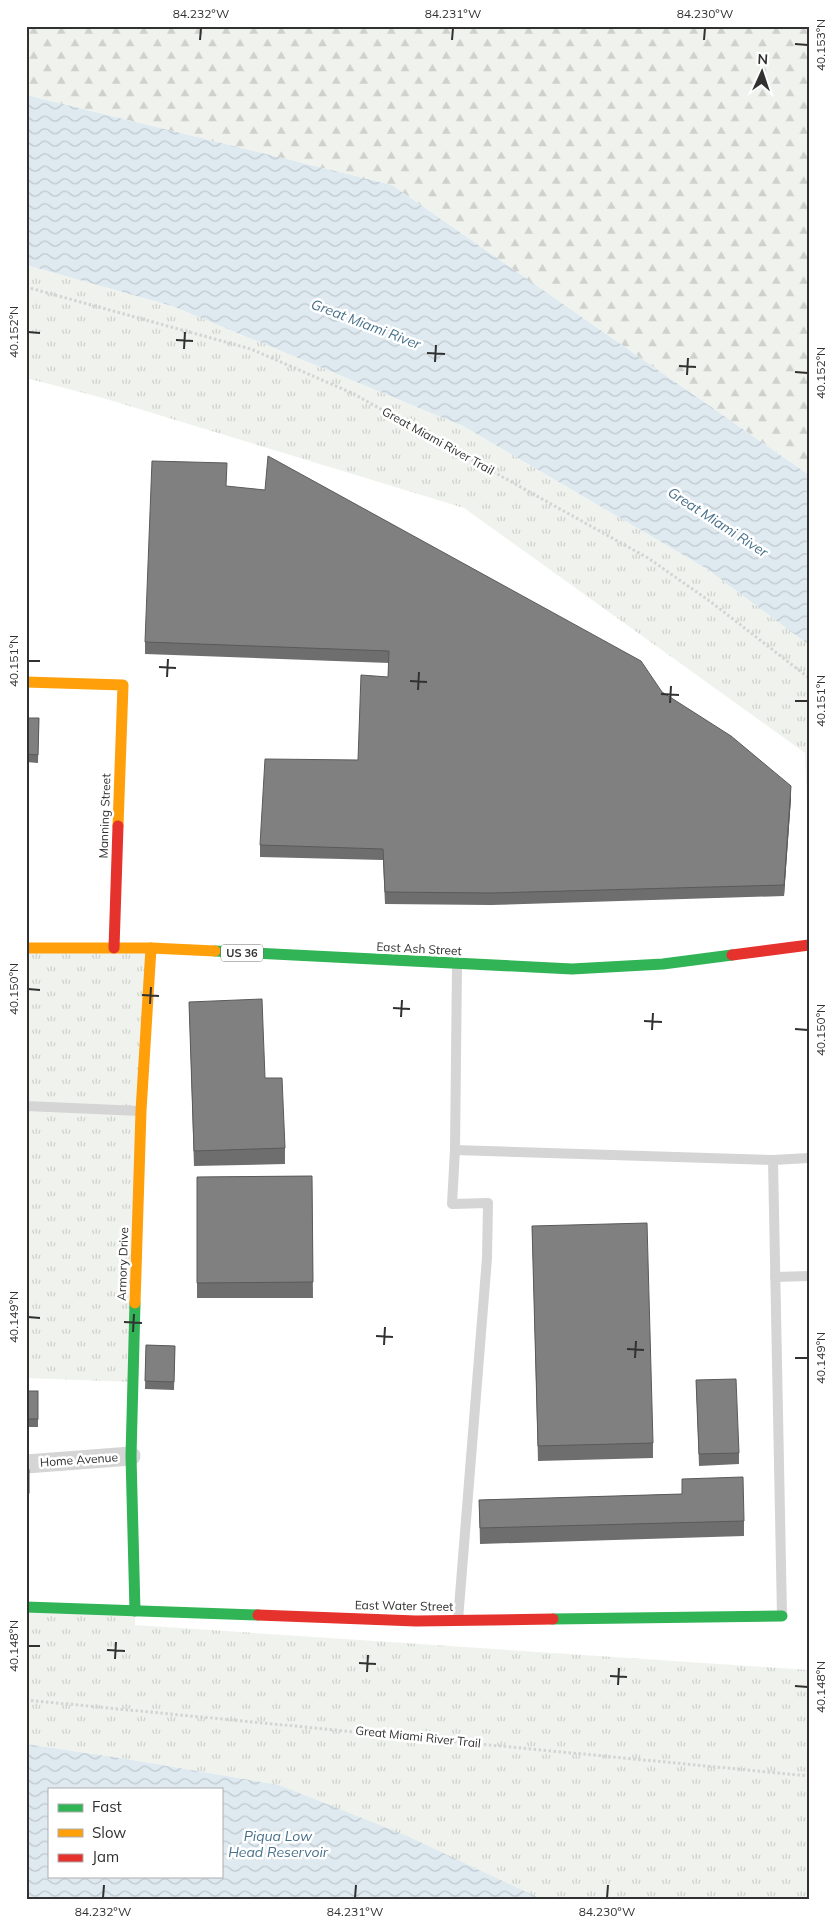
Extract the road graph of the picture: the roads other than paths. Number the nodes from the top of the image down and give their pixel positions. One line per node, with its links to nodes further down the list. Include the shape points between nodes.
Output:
1 (26, 682): 4 (street, Manning Street, via 123,685)
2 (809, 945): 6 (street, East Ash Street / US 36, via 663,964 572,969)
3 (26, 948): 4 (street, East Ash Street / US 36)
4 (114, 948): 5 (street, East Ash Street / US 36)
5 (151, 948): 6 (street, East Ash Street / US 36); 8 (street, Armory Drive)
6 (457, 964): 9 (lane)
7 (26, 1106): 8 (lane)
8 (141, 1111): 14 (street, Armory Drive)
9 (455, 1150): 11 (lane); 19 (lane, via 452,1204 488,1203 487,1258)
10 (809, 1158): 11 (lane)
11 (773, 1160): 13 (lane)
12 (809, 1276): 13 (lane)
13 (775, 1277): 18 (lane)
14 (132, 1456): 15 (street, Home Avenue); 17 (street, Armory Drive)
15 (26, 1464)
16 (26, 1608): 17 (street, East Water Street)
17 (135, 1611): 19 (street, East Water Street)
18 (782, 1616): 19 (street, East Water Street)
19 (458, 1620)

